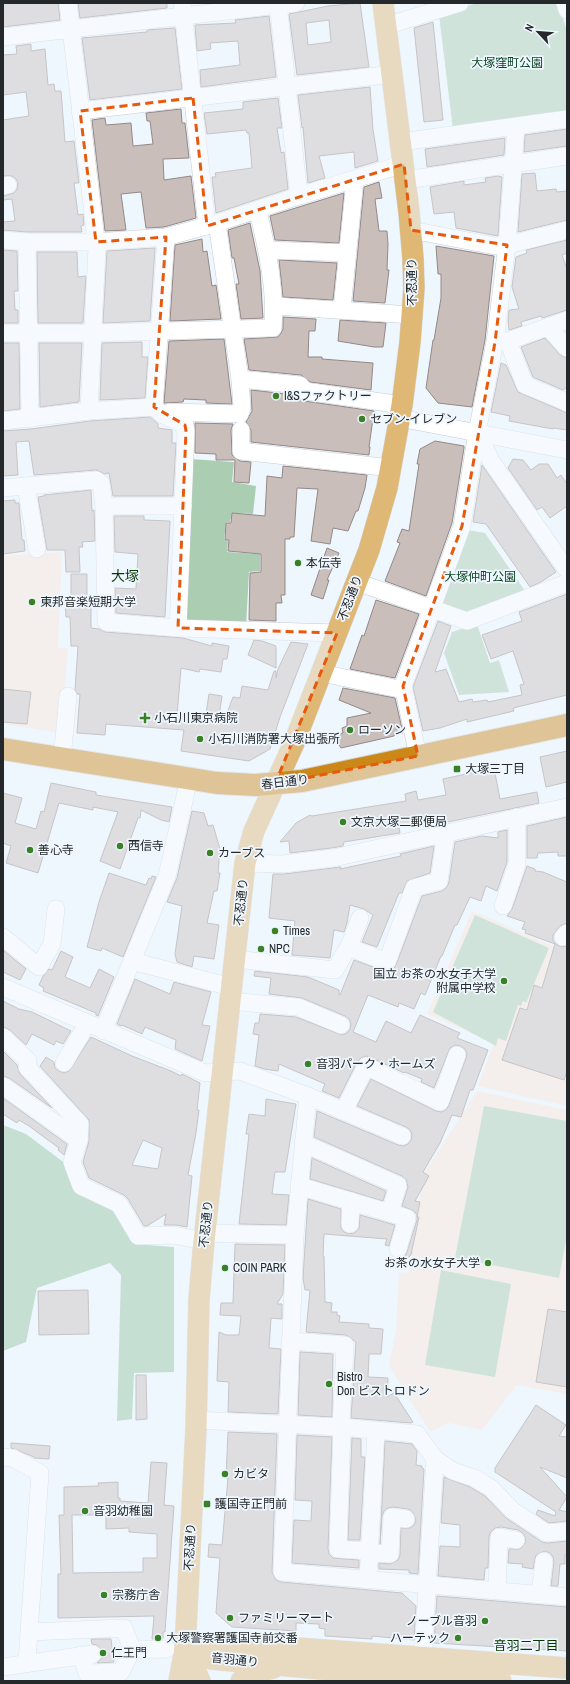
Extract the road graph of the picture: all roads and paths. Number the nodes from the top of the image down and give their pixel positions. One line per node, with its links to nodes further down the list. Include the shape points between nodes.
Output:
1 (68, 3): 10 (street)
2 (296, 3): 6 (street)
3 (383, 3): 9 (main road, 不忍通り)
4 (460, 3): 9 (street)
5 (565, 3): 8 (street)
6 (279, 4): 7 (street); 13 (street)
7 (183, 9): 10 (street); 14 (street)
8 (567, 10)
9 (386, 26): 12 (main road, 不忍通り)
10 (71, 29): 11 (street); 15 (street)
11 (3, 37)
12 (392, 74): 13 (street); 18 (main road, 不忍通り)
13 (288, 86): 14 (street); 23 (street)
14 (193, 98): 15 (street); 25 (street)
15 (80, 111): 31 (street)
16 (567, 119): 17 (street)
17 (516, 128): 18 (street); 20 (street)
18 (401, 142): 21 (main road, 不忍通り)
19 (567, 156): 20 (street)
20 (514, 164): 21 (street); 32 (street)
21 (404, 172): 22 (street); 26 (main road, 不忍通り)
22 (355, 180): 23 (street); 34 (street)
23 (299, 196): 24 (street)
24 (258, 211): 25 (street); 33 (street)
25 (212, 225): 28 (street); 40 (street)
26 (411, 230): 32 (street); 37 (main road, 不忍通り, via 414,281)
27 (567, 230): 32 (street)
28 (166, 236): 31 (street); 41 (street)
29 (3, 240): 30 (street)
30 (27, 242): 31 (street); 42 (street)
31 (96, 242): 43 (street)
32 (507, 246): 45 (street)
33 (267, 250): 34 (street); 35 (street)
34 (348, 253): 36 (street)
35 (275, 306): 36 (street); 40 (street, via 273,328)
36 (342, 310): 37 (street)
37 (412, 315): 51 (main road, 不忍通り)
38 (567, 320): 39 (street)
39 (548, 327): 45 (street); 46 (street)
40 (234, 329): 41 (street); 47 (street)
41 (159, 331): 43 (street); 50 (street)
42 (28, 333): 43 (street); 44 (street); 52 (street)
43 (93, 333): 49 (street)
44 (3, 334)
45 (501, 341): 48 (street, via 525,385); 55 (street)
46 (567, 348)
47 (240, 378): 50 (street, via 240,414); 51 (street, via 300,385 305,391)
48 (567, 403)
49 (89, 411): 50 (street); 52 (street)
50 (159, 411): 61 (street, via 185,425)
51 (401, 412): 55 (street); 57 (main road, 不忍通り)
52 (30, 419): 53 (street)
53 (3, 421)
54 (241, 430): 57 (street, via 241,451)
55 (477, 432): 56 (street); 63 (street, via 491,461); 66 (street, via 462,526)
56 (567, 450)
57 (391, 468): 64 (main road, 不忍通り, via 378,522)
58 (26, 486): 59 (street); 60 (street, via 96,480 101,483); 62 (street)
59 (3, 488)
60 (104, 506): 61 (street); 67 (street, via 106,622)
61 (183, 506): 67 (street)
62 (37, 549)
63 (567, 570)
64 (357, 582): 66 (street); 68 (main road, 不忍通り)
65 (567, 583): 66 (street, via 467,621)
66 (431, 608): 70 (street, via 403,686)
67 (178, 628): 68 (street)
68 (337, 633): 69 (main road, 不忍通り)
69 (322, 673): 70 (street); 77 (main road, 不忍通り)
70 (404, 690): 74 (street)
71 (68, 696): 75 (street)
72 (566, 724): 74 (highway, 春日通り)
73 (3, 749): 75 (highway, 春日通り)
74 (418, 756): 77 (highway, 春日通り, via 302,781)
75 (62, 759): 76 (highway, 春日通り)
76 (189, 779): 77 (highway, 春日通り, via 238,785); 88 (street, via 167,876)
77 (275, 784): 81 (main road, 不忍通り, via 254,831)
78 (567, 807): 79 (street)
79 (517, 817): 80 (street); 82 (street, via 517,864)
80 (446, 832): 81 (street, via 333,858 283,864); 86 (street, via 439,881 414,888 387,962)
81 (245, 863): 87 (main road, 不忍通り)
82 (503, 906)
83 (56, 909): 85 (street, via 52,944 39,967)
84 (360, 918): 86 (street)
85 (3, 937)
86 (348, 947): 87 (street, via 334,970)
87 (235, 959): 90 (main road, 不忍通り)
88 (132, 961): 90 (street); 93 (street)
89 (3, 987): 91 (street)
90 (230, 994): 92 (street, via 298,1007); 97 (main road, 不忍通り)
91 (87, 1024): 93 (street); 96 (street)
92 (342, 1025)
93 (103, 1031): 97 (street, via 205,1073)
94 (3, 1037): 102 (street, via 28,1061 28,1067 80,1124)
95 (457, 1055): 100 (street, via 440,1102 366,1066)
96 (64, 1062)
97 (222, 1073): 99 (street, via 240,1071); 109 (main road, 不忍通り)
98 (3, 1086): 102 (street)
99 (308, 1096): 100 (street); 103 (street)
100 (344, 1111): 101 (street)
101 (402, 1136)
102 (79, 1140): 109 (street, via 72,1162 81,1186 119,1204 138,1236)
103 (303, 1143): 104 (street); 106 (street, via 398,1185)
104 (299, 1186): 105 (street); 108 (street)
105 (351, 1201): 106 (street); 107 (street)
106 (390, 1213): 110 (street, via 407,1218)
107 (350, 1224)
108 (295, 1235): 109 (street); 111 (street)
109 (204, 1237): 112 (main road, 不忍通り, via 199,1298)
110 (398, 1249)
111 (290, 1341): 113 (street); 114 (street, via 345,1345)
112 (196, 1420): 113 (street); 129 (main road, 不忍通り)
113 (288, 1425): 114 (street); 123 (street, via 282,1572)
114 (342, 1428): 115 (street); 121 (street, via 338,1549)
115 (376, 1430): 117 (street, via 417,1434); 118 (street)
116 (3, 1457): 128 (street, via 13,1458 40,1473)
117 (435, 1459): 119 (street, via 453,1471 474,1478 491,1488 512,1510 547,1533); 124 (street)
118 (371, 1520): 121 (street); 121 (street, via 398,1520 390,1554)
119 (567, 1531)
120 (516, 1540): 125 (street, via 499,1537)
121 (369, 1552): 123 (street)
122 (544, 1561): 126 (street)
123 (368, 1580): 124 (street)
124 (427, 1585): 125 (street); 134 (street)
125 (497, 1591): 126 (street)
126 (540, 1595): 127 (street)
127 (567, 1597)
128 (29, 1632): 130 (street, via 124,1628); 131 (street)
129 (176, 1649): 130 (street); 132 (main road, 音羽通り, via 211,1659); 134 (main road, 音羽通り, via 217,1642); 135 (main road); 136 (main road, 不忍通り)
130 (132, 1650): 131 (street, via 121,1672 87,1673 87,1655)
131 (10, 1665)
132 (304, 1667): 134 (main road, 音羽通り, via 354,1672); 137 (main road, via 271,1668)
133 (567, 1668): 134 (main road, 音羽通り)
134 (422, 1671): 138 (main road, 音羽通り)
135 (179, 1681)
136 (200, 1681)
137 (241, 1681)
138 (501, 1681)

